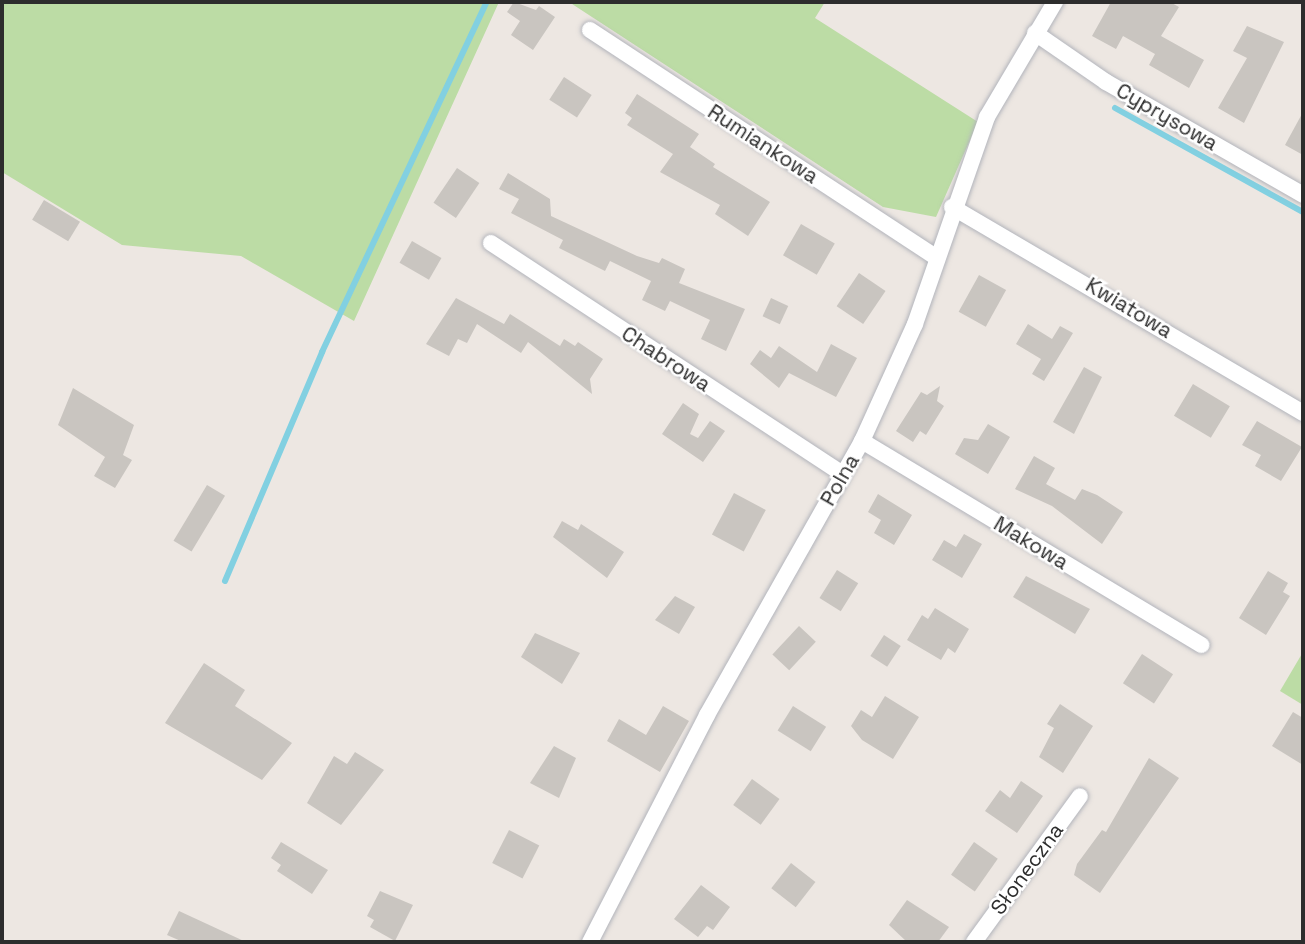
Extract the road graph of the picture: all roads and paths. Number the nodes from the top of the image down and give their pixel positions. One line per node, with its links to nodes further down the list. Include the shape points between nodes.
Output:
1 (1055, 2): 3 (street, Polna)
2 (590, 30): 7 (street, Rumiankowa)
3 (1035, 33): 4 (street, Cyprysowa, via 1106,82); 5 (street, Polna, via 987,117)
4 (1303, 195)
5 (952, 207): 7 (street, Polna); 8 (street, Kwiatowa)
6 (491, 243): 10 (street, Chabrowa)
7 (937, 258): 9 (street, Polna, via 915,324)
8 (1303, 413)
9 (862, 441): 10 (street, Polna); 11 (street, Makowa)
10 (842, 474): 13 (street, Polna, via 707,715)
11 (1201, 645)
12 (1080, 796): 14 (street, Słoneczna)
13 (590, 942)
14 (974, 942)

